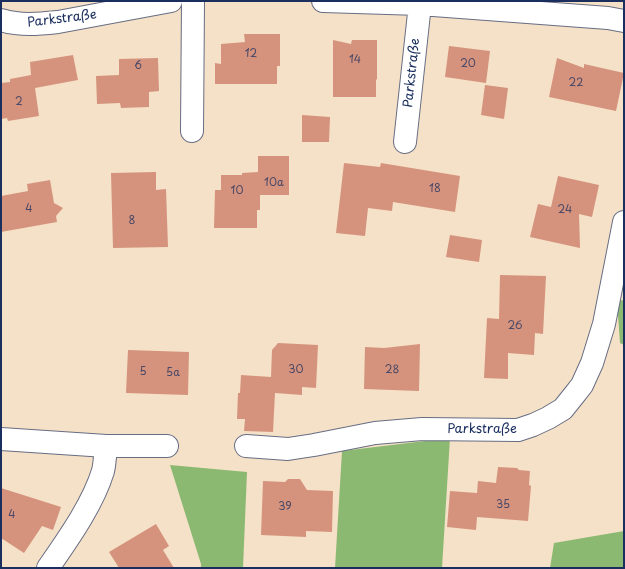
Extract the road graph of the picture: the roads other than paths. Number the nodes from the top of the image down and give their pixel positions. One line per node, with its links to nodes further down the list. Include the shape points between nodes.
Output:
1 (171, 1): 5 (street, Parkstraße, via 58,22 24,24)
2 (193, 1): 7 (street)
3 (323, 1): 4 (street)
4 (420, 4): 6 (street); 8 (street, Parkstraße)
5 (1, 20)
6 (624, 21)
7 (192, 131)
8 (405, 142)
9 (624, 222): 13 (street, Parkstraße, via 604,324 592,363 582,385 563,409 553,415 518,430 422,429 375,433 288,449)
10 (1, 439): 11 (street)
11 (106, 446): 12 (street); 14 (street, via 104,469 96,490)
12 (167, 446)
13 (246, 446)
14 (48, 568)

